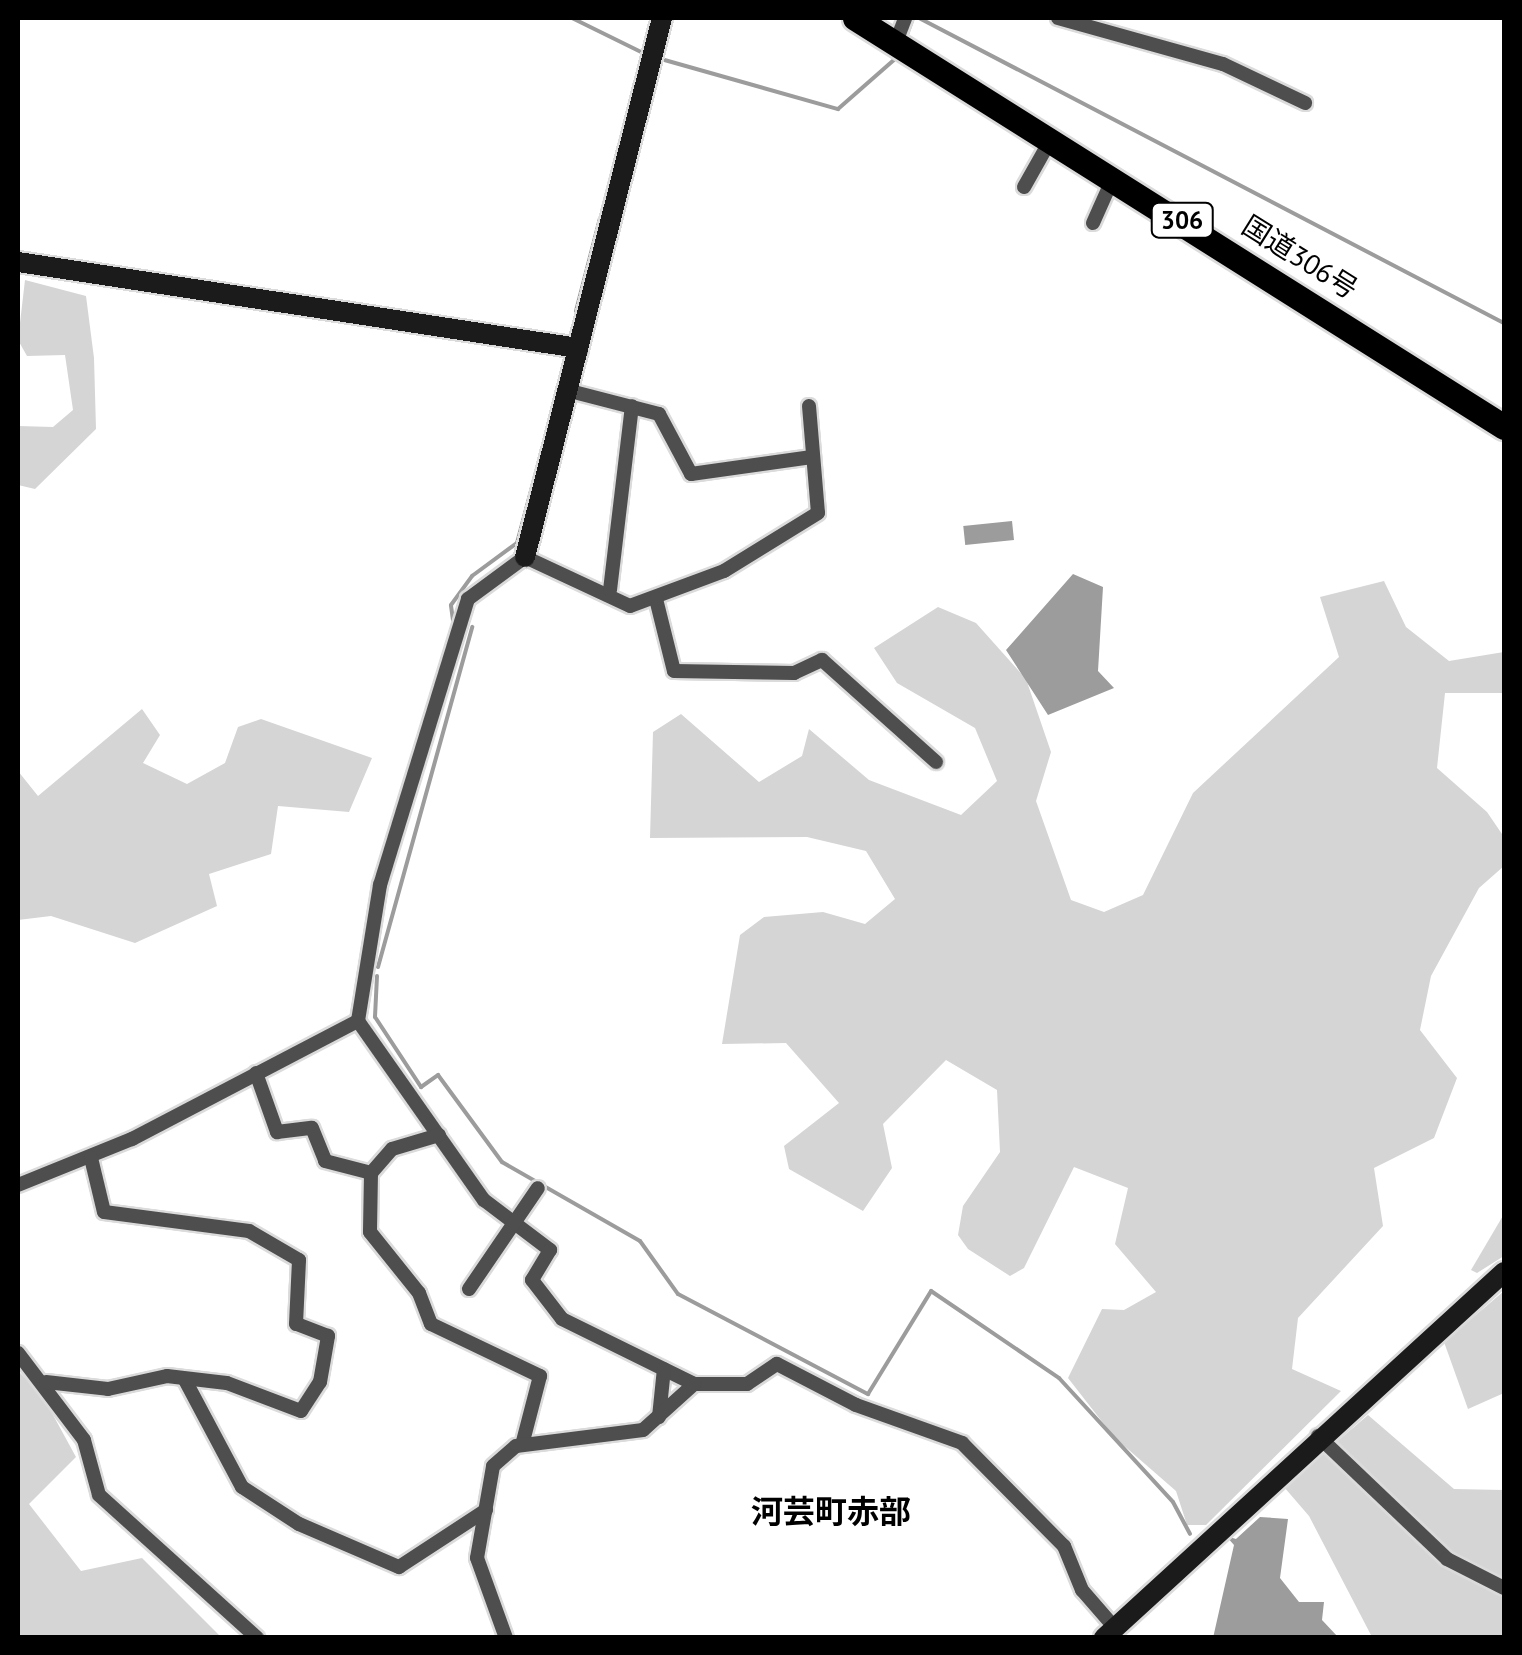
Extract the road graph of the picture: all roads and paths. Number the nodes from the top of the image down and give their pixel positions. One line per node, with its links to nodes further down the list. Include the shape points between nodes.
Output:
1 (662, 18): 12 (street)
2 (855, 18): 5 (highway, 国道306号 / 306)
3 (905, 18): 5 (street)
4 (1058, 18): 6 (street, via 1223,64)
5 (896, 42): 7 (highway, 国道306号 / 306)
6 (1305, 103)
7 (1051, 138): 8 (highway, 国道306号 / 306); 9 (street)
8 (1114, 177): 10 (street); 16 (highway, 国道306号 / 306)
9 (1024, 187)
10 (1092, 223)
11 (18, 262): 12 (street)
12 (578, 348): 13 (street)
13 (570, 390): 14 (street); 18 (street)
14 (632, 406): 17 (street, via 670,421 691,474); 19 (street)
15 (809, 406): 17 (street)
16 (1504, 427)
17 (812, 457): 20 (street, via 818,513 724,571)
18 (525, 557): 19 (street); 22 (street, via 477,588 462,612 385,868)
19 (610, 590): 20 (street, via 630,606)
20 (656, 599): 21 (street, via 674,672 794,674 822,660)
21 (936, 762)
22 (358, 1022): 23 (street); 24 (street)
23 (256, 1073): 25 (street); 26 (street, via 277,1132 312,1128 326,1161)
24 (439, 1135): 26 (street, via 392,1149); 29 (street)
25 (91, 1158): 27 (street); 34 (street, via 104,1212 249,1231 299,1260 296,1324 328,1336 312,1406 294,1410 227,1384)
26 (371, 1173): 39 (street, via 370,1232 419,1293 431,1324 540,1376)
27 (18, 1185)
28 (538, 1188): 29 (street)
29 (511, 1223): 31 (street); 33 (street, via 550,1250 532,1280 562,1318)
30 (1504, 1272): 38 (street)
31 (469, 1290)
32 (18, 1353): 35 (street)
33 (664, 1369): 36 (street); 37 (street)
34 (185, 1380): 35 (street, via 153,1376 108,1389); 40 (street, via 242,1487 349,1546 409,1565 458,1520)
35 (46, 1382): 43 (street, via 84,1440 99,1495)
36 (694, 1384): 37 (street); 42 (street, via 747,1384 777,1364 856,1406 962,1444 1064,1546)
37 (659, 1417): 39 (street, via 625,1434)
38 (1318, 1435): 41 (street, via 1447,1560); 42 (street)
39 (522, 1444): 40 (street, via 492,1466)
40 (486, 1510): 44 (street, via 477,1558)
41 (1504, 1588)
42 (1109, 1632)
43 (257, 1638)
44 (506, 1638)

